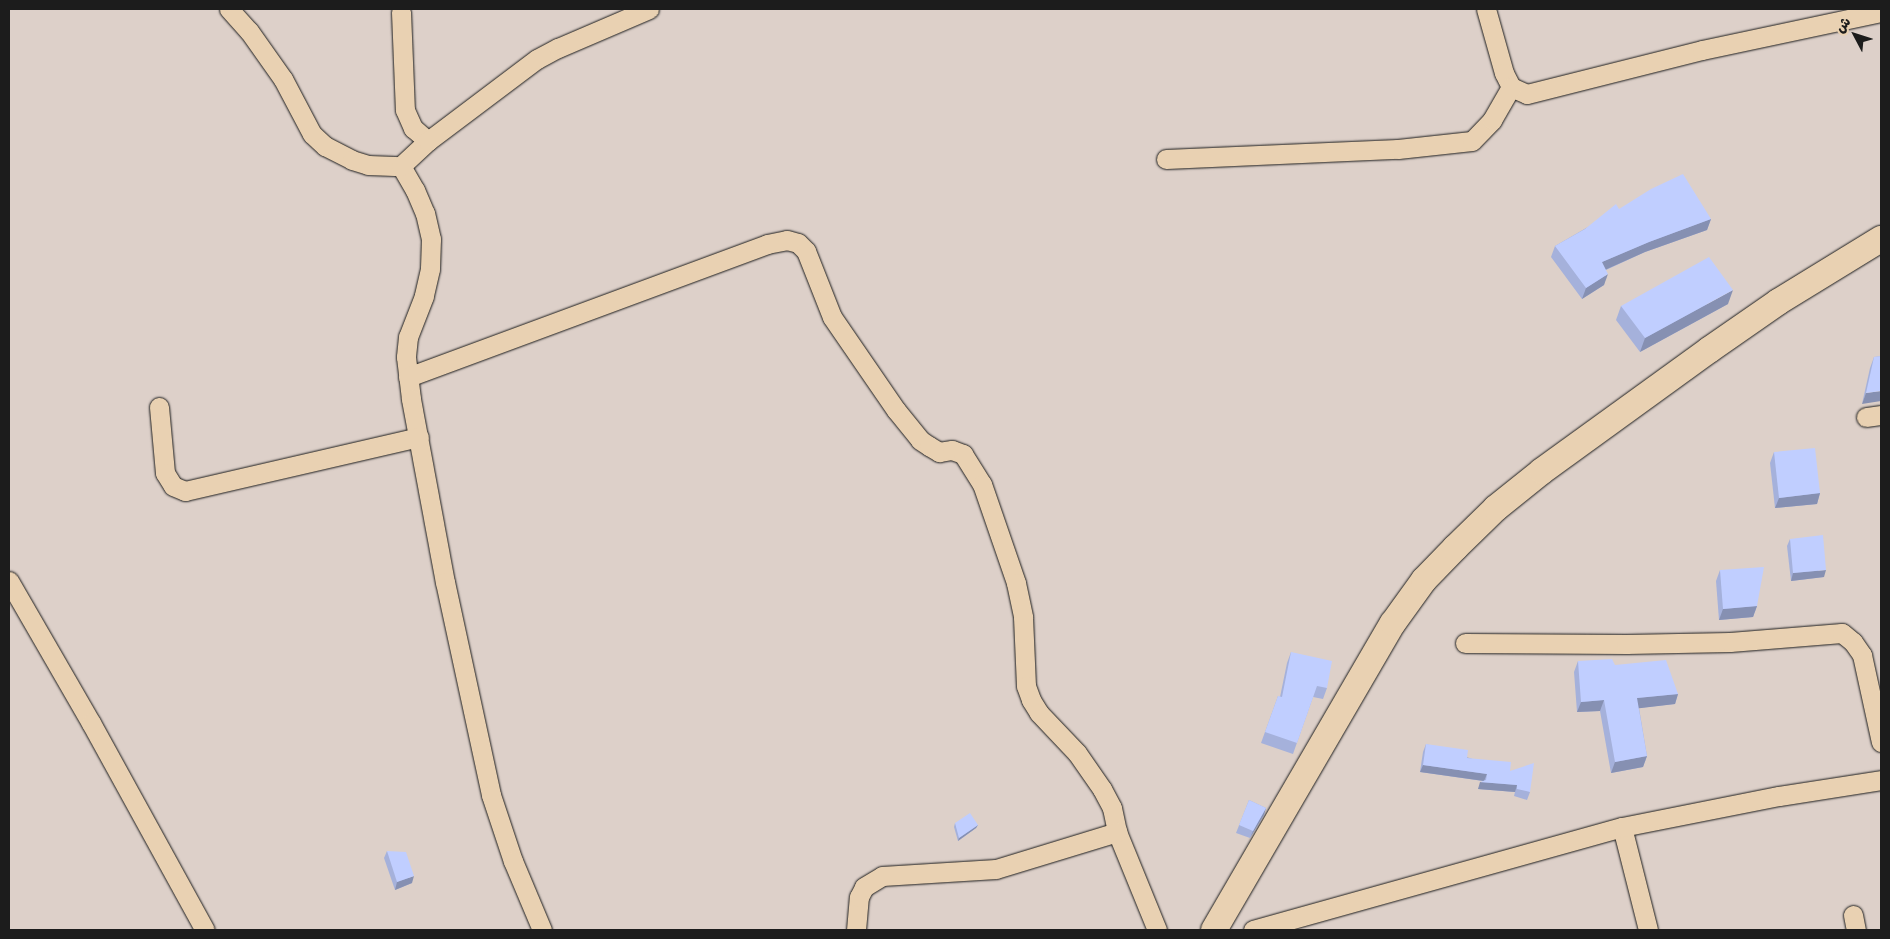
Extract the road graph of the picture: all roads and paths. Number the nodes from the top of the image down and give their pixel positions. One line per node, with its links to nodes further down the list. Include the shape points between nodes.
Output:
1 (229, 9): 9 (street, via 283,79 312,134 325,146 368,165)
2 (649, 9): 7 (street, via 538,59)
3 (1486, 9): 6 (street)
4 (401, 12): 7 (street, via 405,110 413,128)
5 (1881, 12): 6 (street, via 1702,50 1528,94)
6 (1511, 87): 8 (street, via 1492,120 1472,142 1398,149)
7 (428, 140): 9 (street)
8 (1166, 160)
9 (401, 166): 11 (street, via 416,190 431,239 430,268 424,296 408,337)
10 (1881, 240): 24 (main road, via 1778,302 1542,471 1496,508 1449,554 1424,580 1393,623)
11 (408, 378): 13 (street); 19 (street, via 767,244 787,240 798,243 806,251 832,317 896,410 920,440 939,452 952,450 962,454 982,484 1016,583 1023,617 1026,686 1031,700 1093,773 1112,808)
12 (159, 407): 13 (street, via 165,473 173,486 185,491)
13 (419, 437): 21 (street, via 445,582 491,795 513,861)
14 (9, 581): 20 (street)
15 (1465, 643): 16 (street, via 1721,642 1842,633 1862,656)
16 (1881, 742)
17 (1881, 780): 18 (street, via 1778,796)
18 (1622, 827): 25 (street); 26 (street)
19 (1117, 832): 22 (street, via 996,869 882,876 864,887 859,897); 23 (street)
20 (205, 930)
21 (542, 930)
22 (856, 930)
23 (1157, 930)
24 (1214, 930)
25 (1253, 930)
26 (1648, 930)

